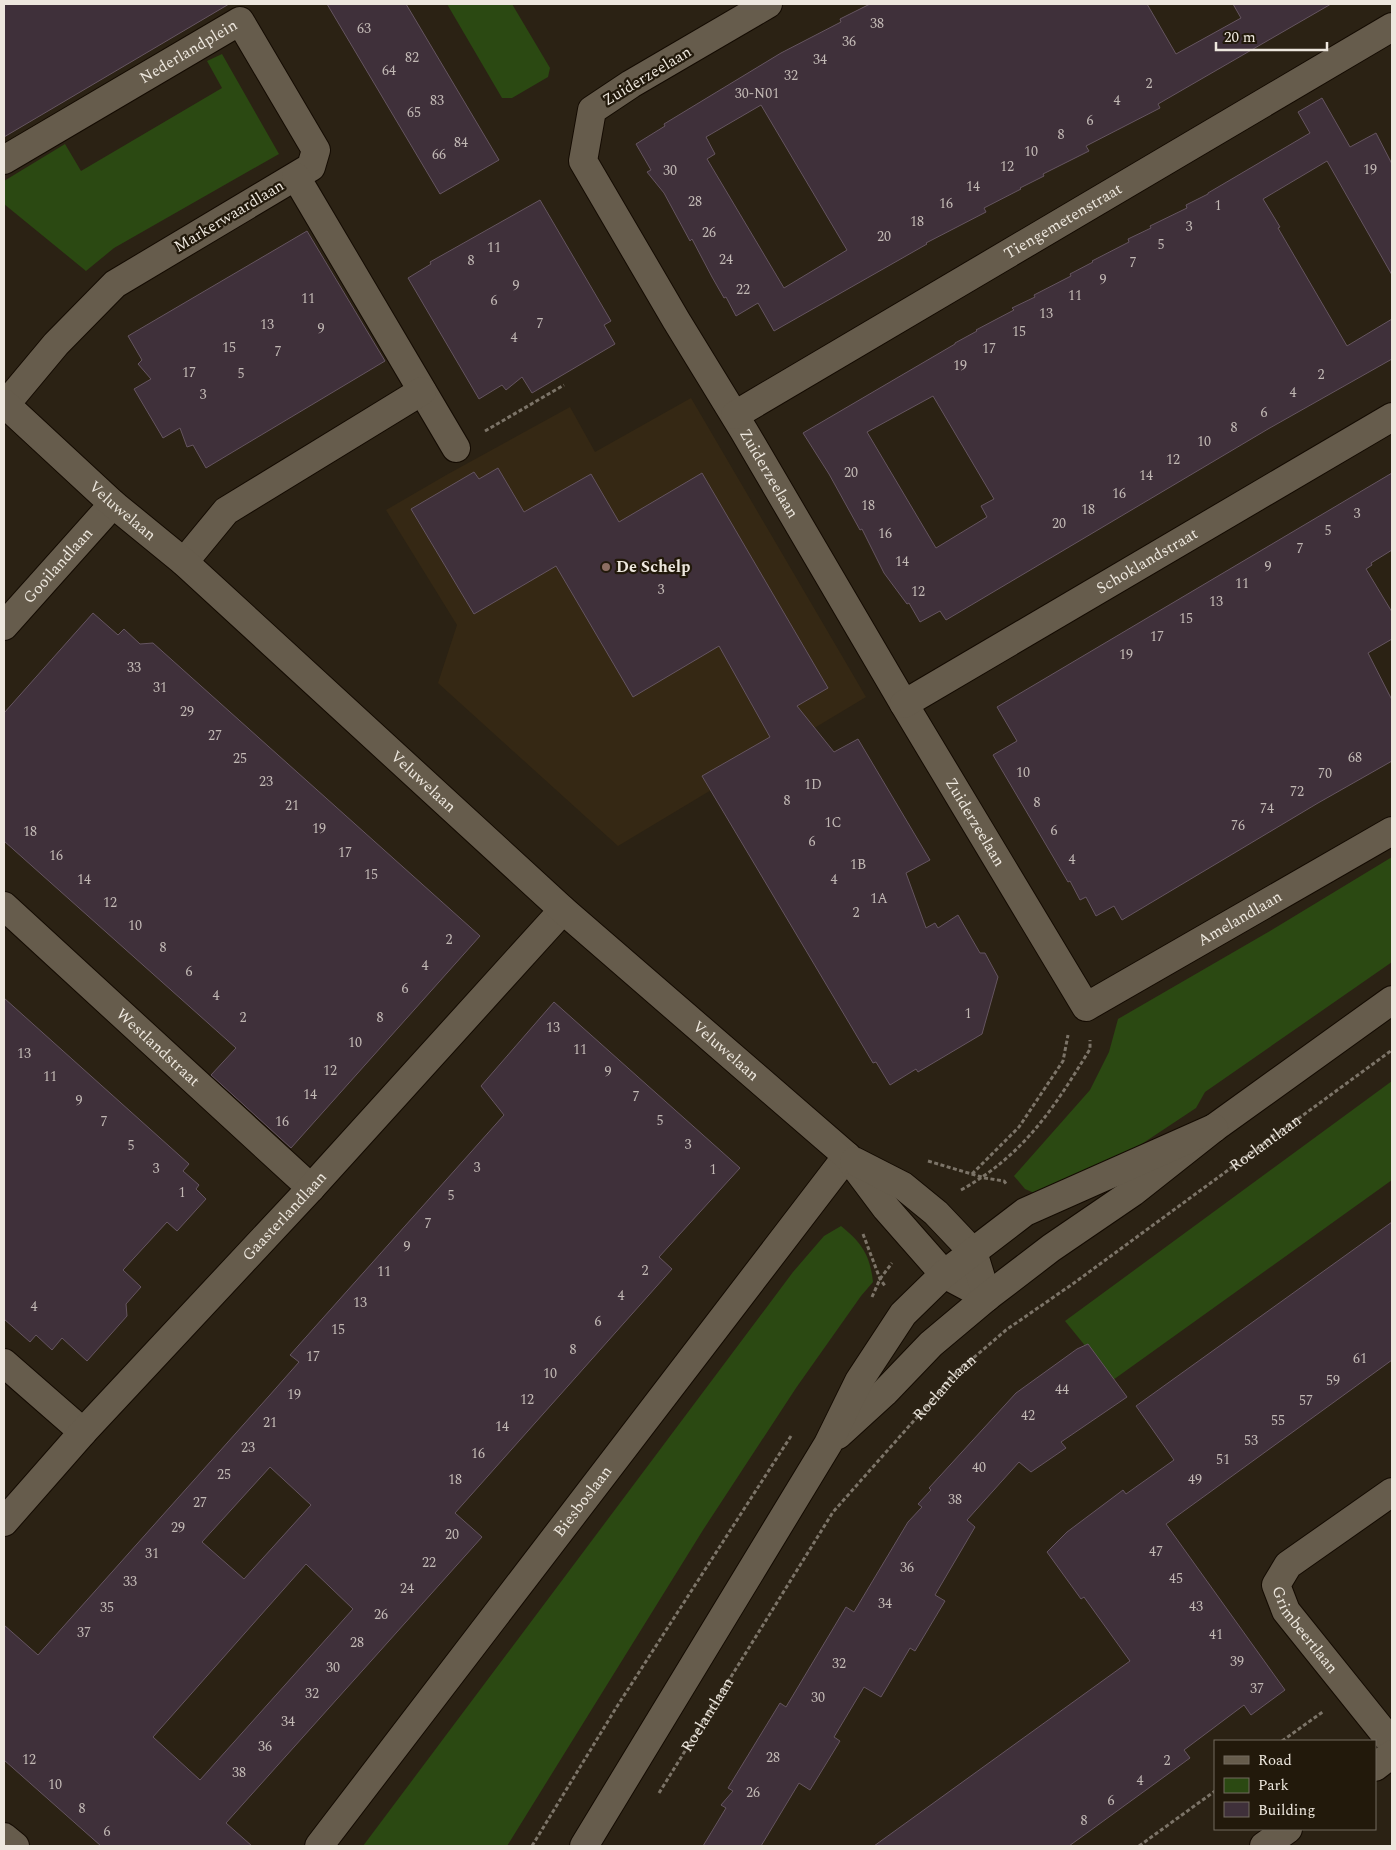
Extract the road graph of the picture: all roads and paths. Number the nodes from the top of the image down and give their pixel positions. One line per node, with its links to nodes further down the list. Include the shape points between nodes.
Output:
1 (768, 4): 8 (street, Zuiderzeelaan, via 592,110 583,161)
2 (1392, 27): 8 (street, Tiengemetenstraat)
3 (4, 160): 4 (street, Nederlandplein, via 240,21 316,150 312,167)
4 (296, 177): 6 (street, Markerwaardlaan); 7 (street, Markerwaardlaan, via 115,284 56,344)
5 (564, 385): 10 (path)
6 (422, 391): 10 (street, Markerwaardlaan); 12 (street, via 226,510)
7 (5, 404): 11 (street, Veluwelaan)
8 (735, 415): 14 (street, Zuiderzeelaan)
9 (1392, 417): 14 (street, Schoklandstraat)
10 (456, 448)
11 (113, 504): 12 (street, Veluwelaan); 13 (street, Gooilandlaan)
12 (184, 562): 17 (street, Veluwelaan)
13 (4, 626)
14 (904, 704): 18 (street, Zuiderzeelaan)
15 (1392, 831): 18 (street, Amelandlaan)
16 (4, 906): 25 (street, Westlandstraat)
17 (563, 910): 22 (street, Veluwelaan); 25 (street, Gaasterlandlaan)
18 (1081, 998): 24 (path, via 1064,1061 1019,1127)
19 (1392, 1000): 21 (street)
20 (1392, 1050): 31 (path, Roelantlaan)
21 (1214, 1128): 26 (street); 28 (street, via 1134,1192)
22 (846, 1156): 29 (street, Veluwelaan, via 903,1186 936,1213); 30 (street, Veluwelaan); 51 (street, Biesboslaan)
23 (919, 1159): 24 (path)
24 (972, 1174): 26 (path, via 1004,1181)
25 (311, 1188): 37 (street, Gaasterlandlaan)
26 (1025, 1212): 29 (street)
27 (861, 1229): 33 (path, via 880,1279)
28 (1051, 1248): 31 (path); 32 (street)
29 (973, 1252): 30 (street); 32 (street, Veluwelaan)
30 (944, 1274): 32 (street, Veluwelaan); 33 (street)
31 (1074, 1283): 36 (path, Roelantlaan, via 1006,1330)
32 (987, 1297): 34 (street)
33 (903, 1314): 38 (street, via 859,1380)
34 (931, 1344): 36 (path); 38 (street)
35 (4, 1362): 37 (street)
36 (957, 1372): 47 (path, Roelantlaan, via 833,1512)
37 (83, 1432): 40 (street, Gaasterlandlaan)
38 (828, 1444): 52 (street)
39 (1392, 1492): 41 (street, Grimbeertlaan, via 1288,1565 1276,1585 1286,1611)
40 (4, 1522)
41 (1350, 1691): 42 (path); 43 (street, Grimbeertlaan)
42 (1283, 1740)
43 (1392, 1743)
44 (1392, 1754): 45 (street)
45 (1376, 1766)
46 (1214, 1793): 53 (path)
47 (656, 1796)
48 (1287, 1830): 54 (street)
49 (4, 1837): 50 (street)
50 (15, 1846)
51 (319, 1846)
52 (584, 1846)
53 (1139, 1846)
54 (1264, 1846)

